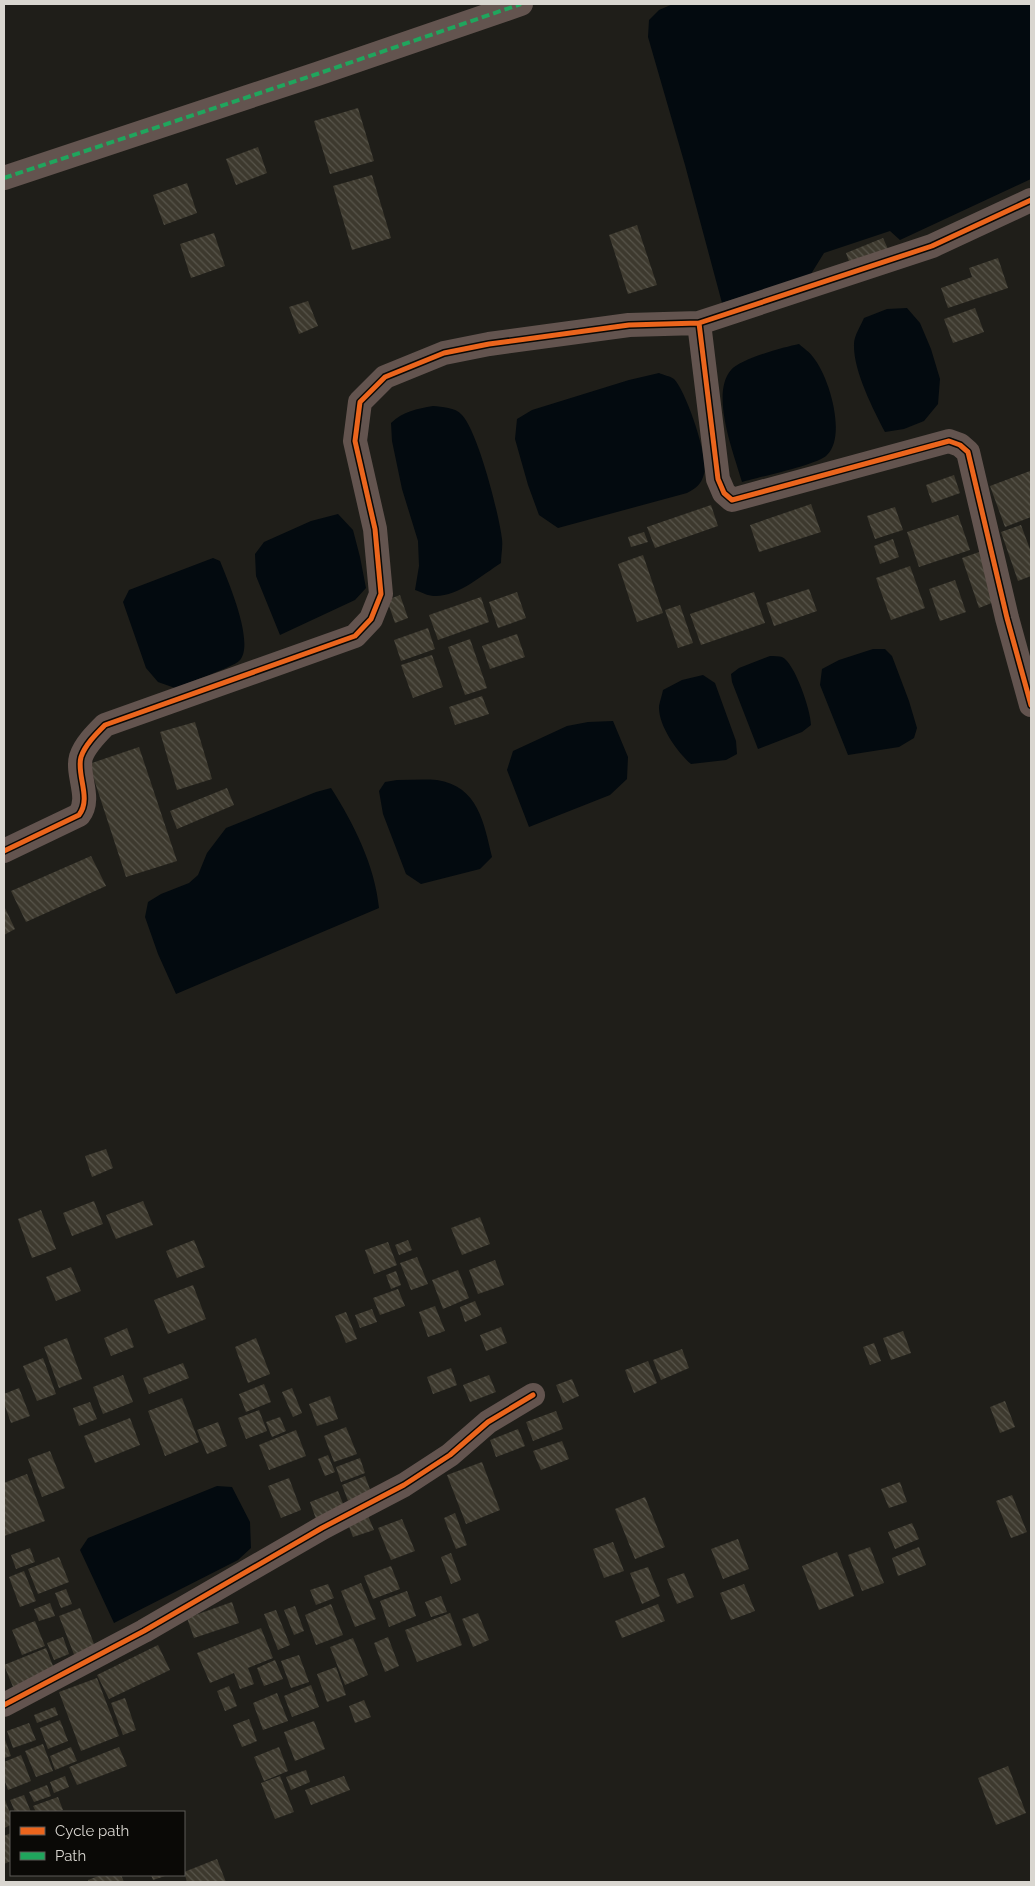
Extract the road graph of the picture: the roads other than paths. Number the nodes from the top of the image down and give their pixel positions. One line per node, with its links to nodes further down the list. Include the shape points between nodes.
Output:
1 (521, 4): 2 (street)
2 (4, 178)
3 (1031, 200): 4 (street, via 932,246)
4 (700, 323): 5 (street, via 718,478 732,500 949,441 968,452); 6 (street, via 629,325 489,344 444,353 384,377 360,402 355,441 375,529 381,594 371,619 355,636 105,725 81,758 84,801 79,815)
5 (1031, 705)
6 (4, 852)
7 (533, 1396): 8 (street, via 488,1422 450,1454 404,1485 322,1528 144,1631)
8 (4, 1705)

